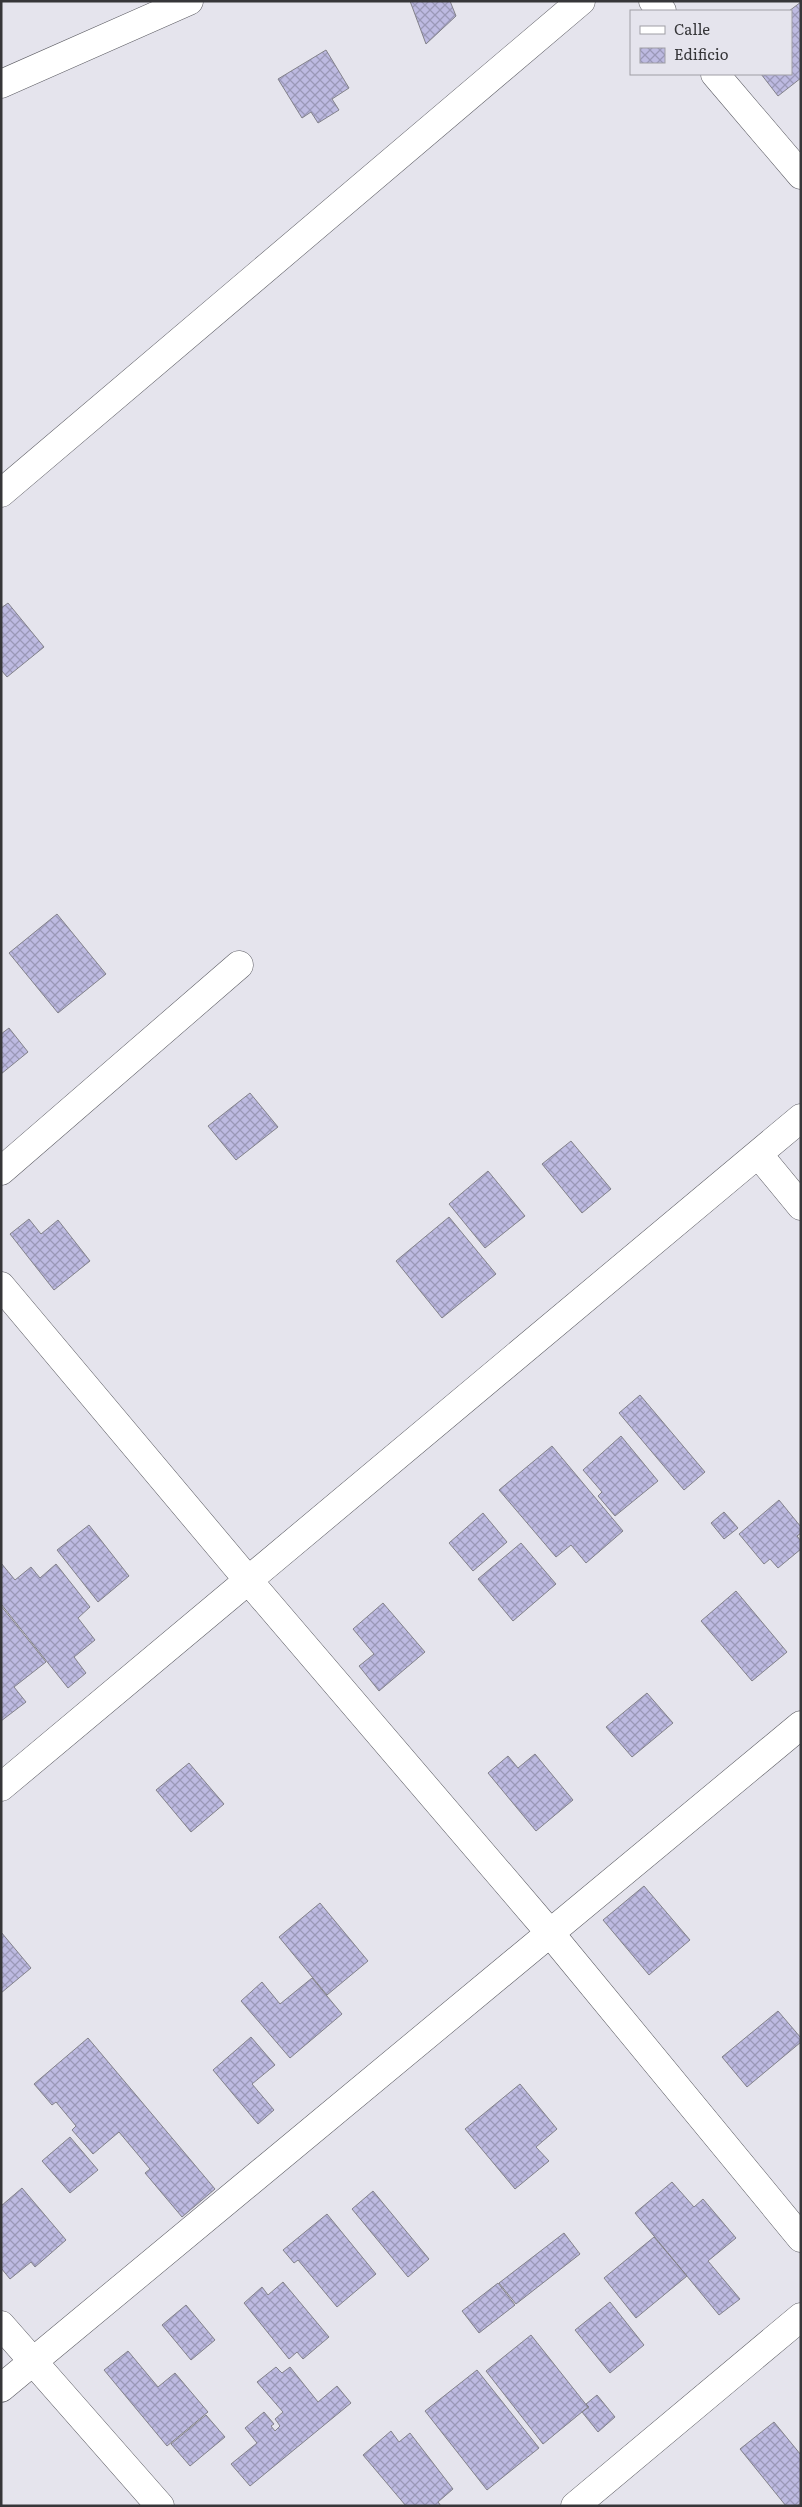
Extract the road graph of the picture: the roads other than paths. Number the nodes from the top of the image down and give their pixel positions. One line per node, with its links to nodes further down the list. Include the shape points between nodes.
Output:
1 (189, 1): 4 (street)
2 (582, 1): 6 (street)
3 (716, 75): 5 (street)
4 (1, 84)
5 (801, 175)
6 (1, 494)
7 (239, 966): 10 (street)
8 (801, 1118): 9 (street)
9 (758, 1154): 11 (street); 13 (street)
10 (1, 1171)
11 (801, 1206)
12 (1, 1286): 13 (street)
13 (248, 1580): 15 (street); 16 (street)
14 (801, 1725): 16 (street)
15 (1, 1787)
16 (550, 1933): 17 (street); 20 (street)
17 (801, 2238)
18 (801, 2317): 23 (street)
19 (1, 2325): 20 (street)
20 (33, 2362): 21 (street); 22 (street)
21 (1, 2388)
22 (160, 2506)
23 (575, 2506)

